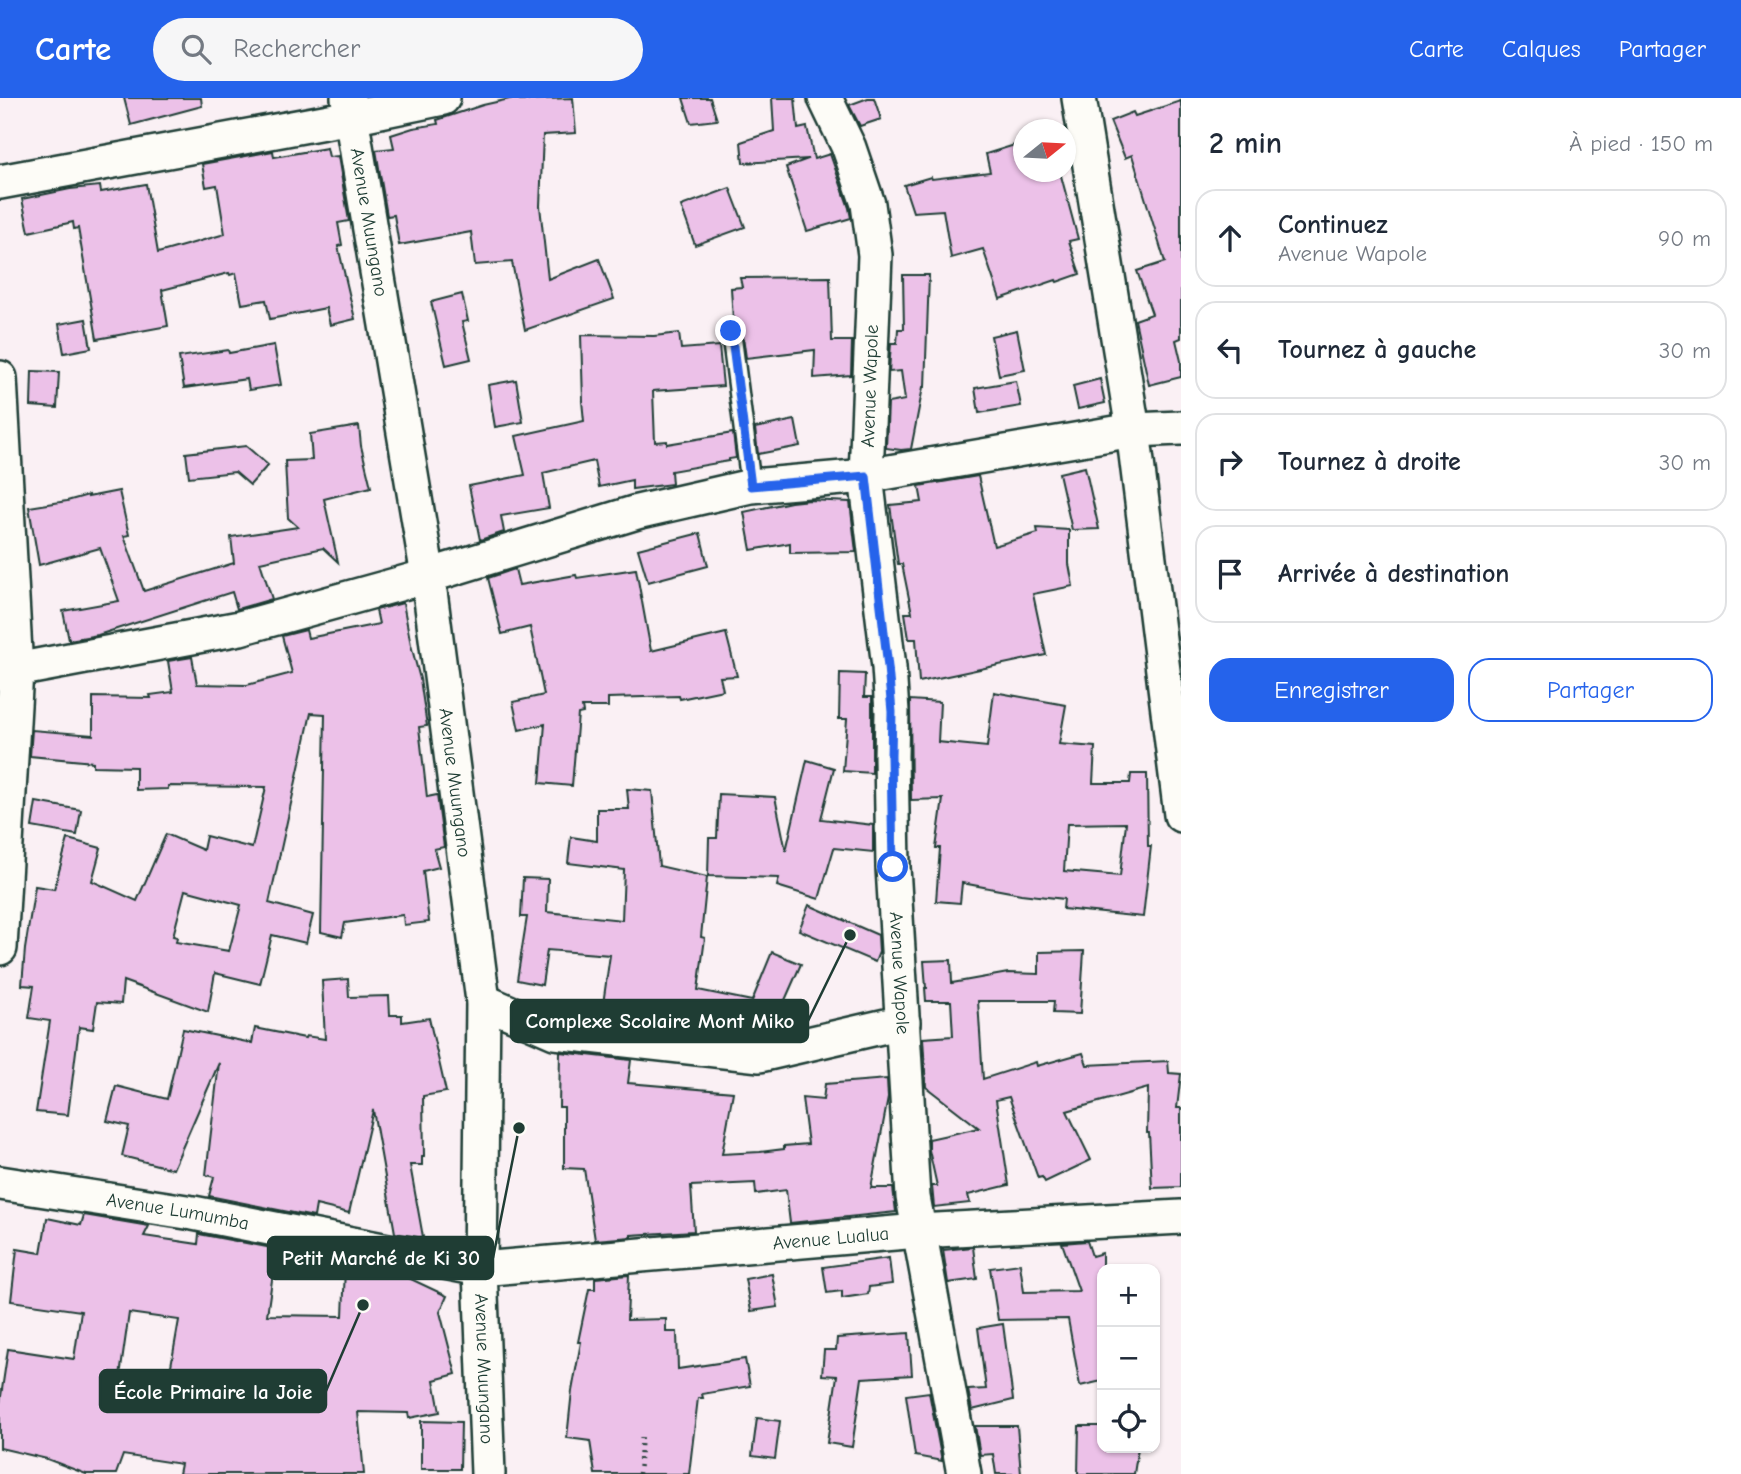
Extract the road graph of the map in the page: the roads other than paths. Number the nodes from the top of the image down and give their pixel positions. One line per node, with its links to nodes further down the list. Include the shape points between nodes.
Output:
1 (443, 98): 4 (street)
2 (825, 98): 10 (street, Avenue Wapole, via 868,204 875,255)
3 (1079, 98): 9 (street)
4 (350, 108): 5 (street); 12 (street, Avenue Muungano)
5 (0, 181)
6 (731, 331): 11 (lane)
7 (0, 378): 13 (street)
8 (1181, 428): 9 (street)
9 (1133, 430): 10 (street); 14 (street)
10 (866, 476): 11 (street); 17 (street, Avenue Wapole, via 892,712 893,867)
11 (751, 486): 12 (street, via 638,512)
12 (428, 576): 13 (street, via 240,628); 16 (street, Avenue Muungano)
13 (8, 672): 15 (street)
14 (1181, 815)
15 (0, 948)
16 (483, 1001): 17 (street, via 555,1032 760,1055); 21 (street, Avenue Muungano)
17 (903, 1022): 20 (street, Avenue Wapole)
18 (0, 1183): 21 (street, Avenue Lumumba, via 193,1213)
19 (1181, 1217): 20 (street, Avenue Lualua)
20 (918, 1231): 21 (street, Avenue Lualua); 23 (street, Avenue Wapole)
21 (480, 1269): 22 (street, Avenue Muungano)
22 (488, 1474)
23 (964, 1474)

